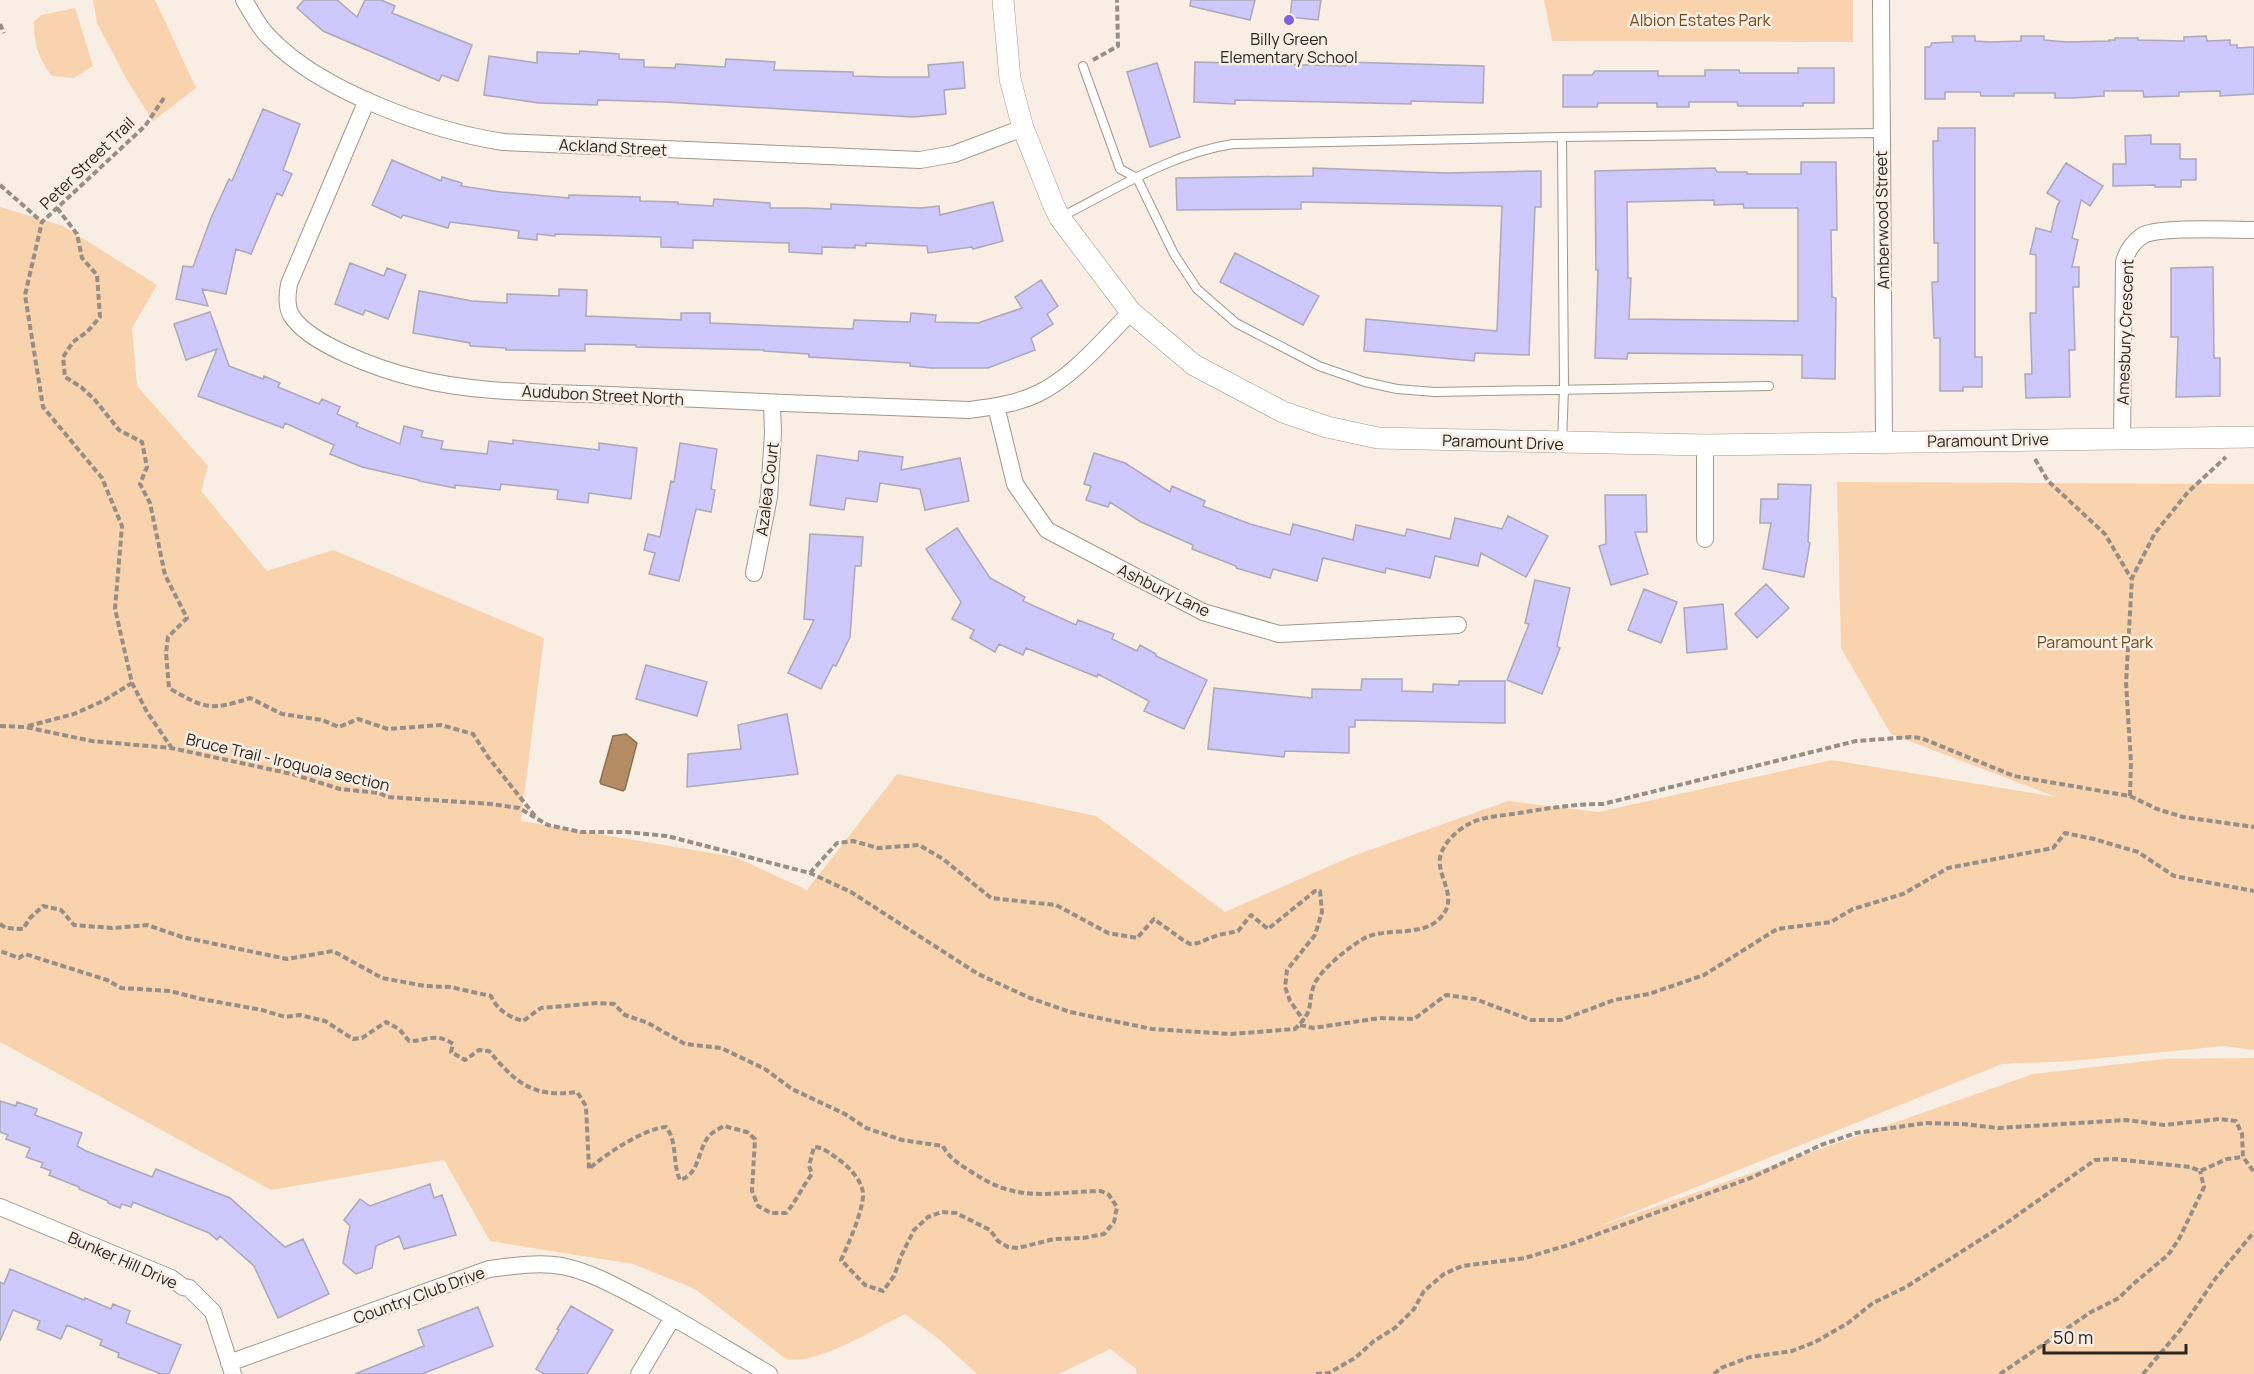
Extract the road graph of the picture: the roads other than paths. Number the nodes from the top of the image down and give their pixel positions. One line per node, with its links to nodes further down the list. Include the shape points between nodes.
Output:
1 (244, 0): 5 (street, Ackland Street, via 269,38 293,58 332,84)
2 (1003, 0): 6 (street, Paramount Drive, via 1010,79)
3 (1881, 0): 7 (street, Amberwood Street)
4 (1083, 66): 9 (lane, via 1120,169)
5 (367, 100): 6 (street, Ackland Street, via 441,128 503,142 901,160 954,154); 15 (street, Audubon Street North, via 289,284 290,314 317,340 364,362 462,387)
6 (1023, 128): 10 (street, Paramount Drive)
7 (1881, 133): 8 (lane); 19 (street, Amberwood Street)
8 (1562, 137): 9 (lane, via 1233,144 1186,155); 14 (lane)
9 (1137, 178): 10 (lane); 14 (lane, via 1174,254 1197,290 1236,323 1319,366 1397,389 1435,392)
10 (1060, 218): 12 (street, Paramount Drive)
11 (2254, 230): 18 (street, Amesbury Crescent, via 2158,231 2142,236 2126,252)
12 (1131, 312): 16 (street, Audubon Street North, via 1052,384 1024,399); 20 (street, Paramount Drive, via 1194,365 1283,412 1327,428 1378,438)
13 (1769, 386): 14 (lane)
14 (1564, 388): 20 (lane)
15 (772, 404): 16 (street, Audubon Street North, via 969,410); 23 (street, Azalea Court, via 769,496)
16 (996, 406): 24 (street, Ashbury Lane, via 1015,484 1047,530 1203,612 1279,634)
17 (2251, 437): 18 (street, Paramount Drive)
18 (2122, 438): 19 (street, Paramount Drive)
19 (1884, 441): 21 (street, Paramount Drive)
20 (1562, 444): 21 (street, Paramount Drive)
21 (1705, 445): 22 (street)
22 (1705, 538)
23 (754, 573)
24 (1458, 625)
25 (0, 1207): 27 (street, Bunker Hill Drive, via 189,1288 213,1312)
26 (673, 1317): 27 (street, Country Club Drive, via 587,1273 560,1266 519,1265 489,1269); 28 (street); 29 (street, Country Club Drive)
27 (231, 1368)
28 (639, 1374)
29 (769, 1374)

